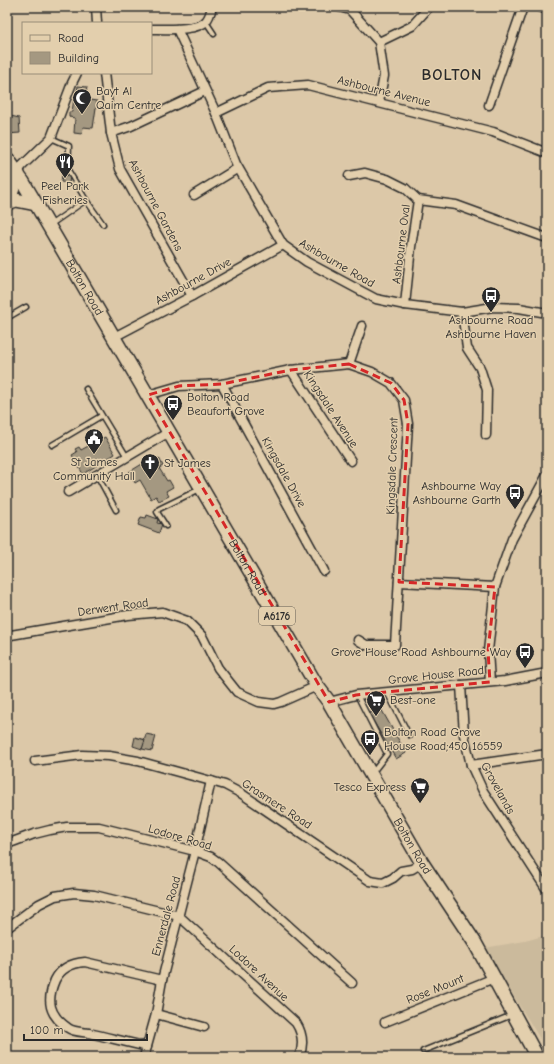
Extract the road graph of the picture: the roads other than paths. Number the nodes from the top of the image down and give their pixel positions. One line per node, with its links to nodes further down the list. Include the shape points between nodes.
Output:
1 (96, 7): 8 (street)
2 (212, 7): 9 (street)
3 (339, 7): 13 (street, via 350,10)
4 (429, 7): 13 (street, via 412,26)
5 (523, 7): 18 (street)
6 (540, 7): 7 (street)
7 (547, 10)
8 (97, 22)
9 (206, 22): 11 (street, via 195,27); 12 (lane)
10 (152, 29): 11 (street)
11 (177, 29): 16 (street, Ashbourne Road)
12 (214, 34)
13 (379, 42): 17 (street, via 384,76)
14 (77, 74): 21 (street)
15 (104, 74): 20 (street, Ashbourne Gardens)
16 (205, 91): 19 (street, Ashbourne Road); 20 (street)
17 (379, 102): 19 (street, Ashbourne Avenue, via 308,84 268,88); 22 (street, Ashbourne Avenue, via 493,132)
18 (489, 105)
19 (216, 113): 24 (street, Ashbourne Road)
20 (111, 133): 36 (street, Ashbourne Gardens, via 120,169)
21 (51, 138): 25 (street); 29 (lane, via 68,146 68,170)
22 (547, 154)
23 (7, 160): 25 (highway, Bolton Road)
24 (238, 168): 27 (street); 35 (street, Ashbourne Road)
25 (17, 174): 28 (highway); 31 (main road, Bolton Road / A6176)
26 (349, 176): 30 (street, via 365,173 387,179 405,188)
27 (194, 194)
28 (7, 199): 31 (main road)
29 (86, 200): 32 (lane); 33 (lane)
30 (418, 200): 34 (street, Ashbourne Oval, via 456,205); 37 (street, Ashbourne Oval)
31 (36, 204): 33 (main road, Bolton Road / A6176)
32 (103, 224)
33 (49, 226): 43 (main road, Bolton Road / A6176)
34 (547, 238)
35 (283, 245): 36 (street, Ashbourne Drive); 37 (street, Ashbourne Road, via 307,262 376,299)
36 (192, 296): 43 (street, Ashbourne Drive)
37 (405, 306): 39 (street, Ashbourne Road)
38 (26, 307): 41 (lane)
39 (462, 312): 40 (street, Ashbourne Road, via 493,307); 51 (street, via 467,348 480,368 488,390)
40 (547, 313)
41 (7, 318)
42 (362, 326): 44 (street)
43 (114, 337): 48 (main road, Bolton Road / A6176)
44 (349, 364): 45 (street, Kingsdale Crescent); 62 (street, Kingsdale Crescent, via 391,382 404,400 408,424)
45 (291, 370): 46 (street, Kingsdale Crescent); 54 (street, Kingsdale Avenue)
46 (222, 384): 48 (street, Kingsdale Crescent, via 179,386); 61 (street, Kingsdale Drive)
47 (86, 389): 49 (lane)
48 (148, 395): 50 (main road, Bolton Road / A6176)
49 (102, 416): 52 (lane); 53 (lane)
50 (169, 432): 53 (street); 57 (main road, Bolton Road / A6176)
51 (486, 435)
52 (52, 445)
53 (127, 457): 55 (street)
54 (351, 461)
55 (97, 475): 58 (street); 59 (lane)
56 (547, 475): 63 (street, via 512,539)
57 (202, 488): 60 (lane, via 159,509 157,512); 69 (main road, Bolton Road / A6176)
58 (68, 492)
59 (116, 510)
60 (166, 526)
61 (324, 571)
62 (399, 582): 63 (street); 65 (street, Kingsdale Crescent, via 395,645 366,645)
63 (495, 587): 67 (street, via 488,651)
64 (11, 636): 69 (street, Derwent Road, via 128,615 162,612 187,621 202,636 218,668 237,692 259,702 274,704)
65 (358, 640)
66 (547, 673): 67 (street, Grove House Road)
67 (490, 682): 68 (street, Grove House Road)
68 (461, 685): 70 (street, Grove House Road); 76 (street, Grovelands, via 464,735)
69 (317, 686): 72 (main road, Bolton Road / A6176)
70 (387, 692): 71 (street, Grove House Road); 73 (lane)
71 (356, 695): 72 (street, Grove House Road); 77 (lane, via 387,754)
72 (329, 702): 77 (main road, Bolton Road / A6176)
73 (409, 735)
74 (547, 754): 76 (street)
75 (35, 760): 78 (street, Grasmere Road, via 82,755 109,756 138,761)
76 (471, 765): 82 (street, Grovelands, via 483,791)
77 (371, 776): 81 (main road, Bolton Road / A6176)
78 (211, 781): 80 (street, Ennerdale Road); 81 (street, Grasmere Road, via 242,794 370,881 383,883 401,871 412,869)
79 (7, 844): 80 (street, Lodore Road, via 50,830 99,827)
80 (195, 851): 83 (street, Ennerdale Road); 87 (street, Lodore Road, via 218,862)
81 (422, 863): 85 (main road, Bolton Road / A6176, via 475,943)
82 (547, 890)
83 (179, 916): 84 (street, via 94,895 74,893 55,896 39,904); 86 (street, Ennerdale Road); 95 (street, Lodore Avenue, via 296,1023 301,1030 303,1041)
84 (7, 928)
85 (494, 978): 89 (main road, Bolton Road / A6176); 90 (street, Rose Mount)
86 (162, 980): 88 (street, Ennerdale Road); 92 (street, via 85,962 76,963 62,970 49,996 53,1012 69,1029)
87 (352, 983)
88 (156, 1014): 91 (street); 92 (street, Ennerdale Road)
89 (514, 1014): 93 (lane); 96 (main road, Bolton Road / A6176)
90 (385, 1022)
91 (204, 1027)
92 (147, 1047): 94 (street, Ennerdale Road)
93 (423, 1051)
94 (144, 1057)
95 (299, 1057)
96 (535, 1057)

